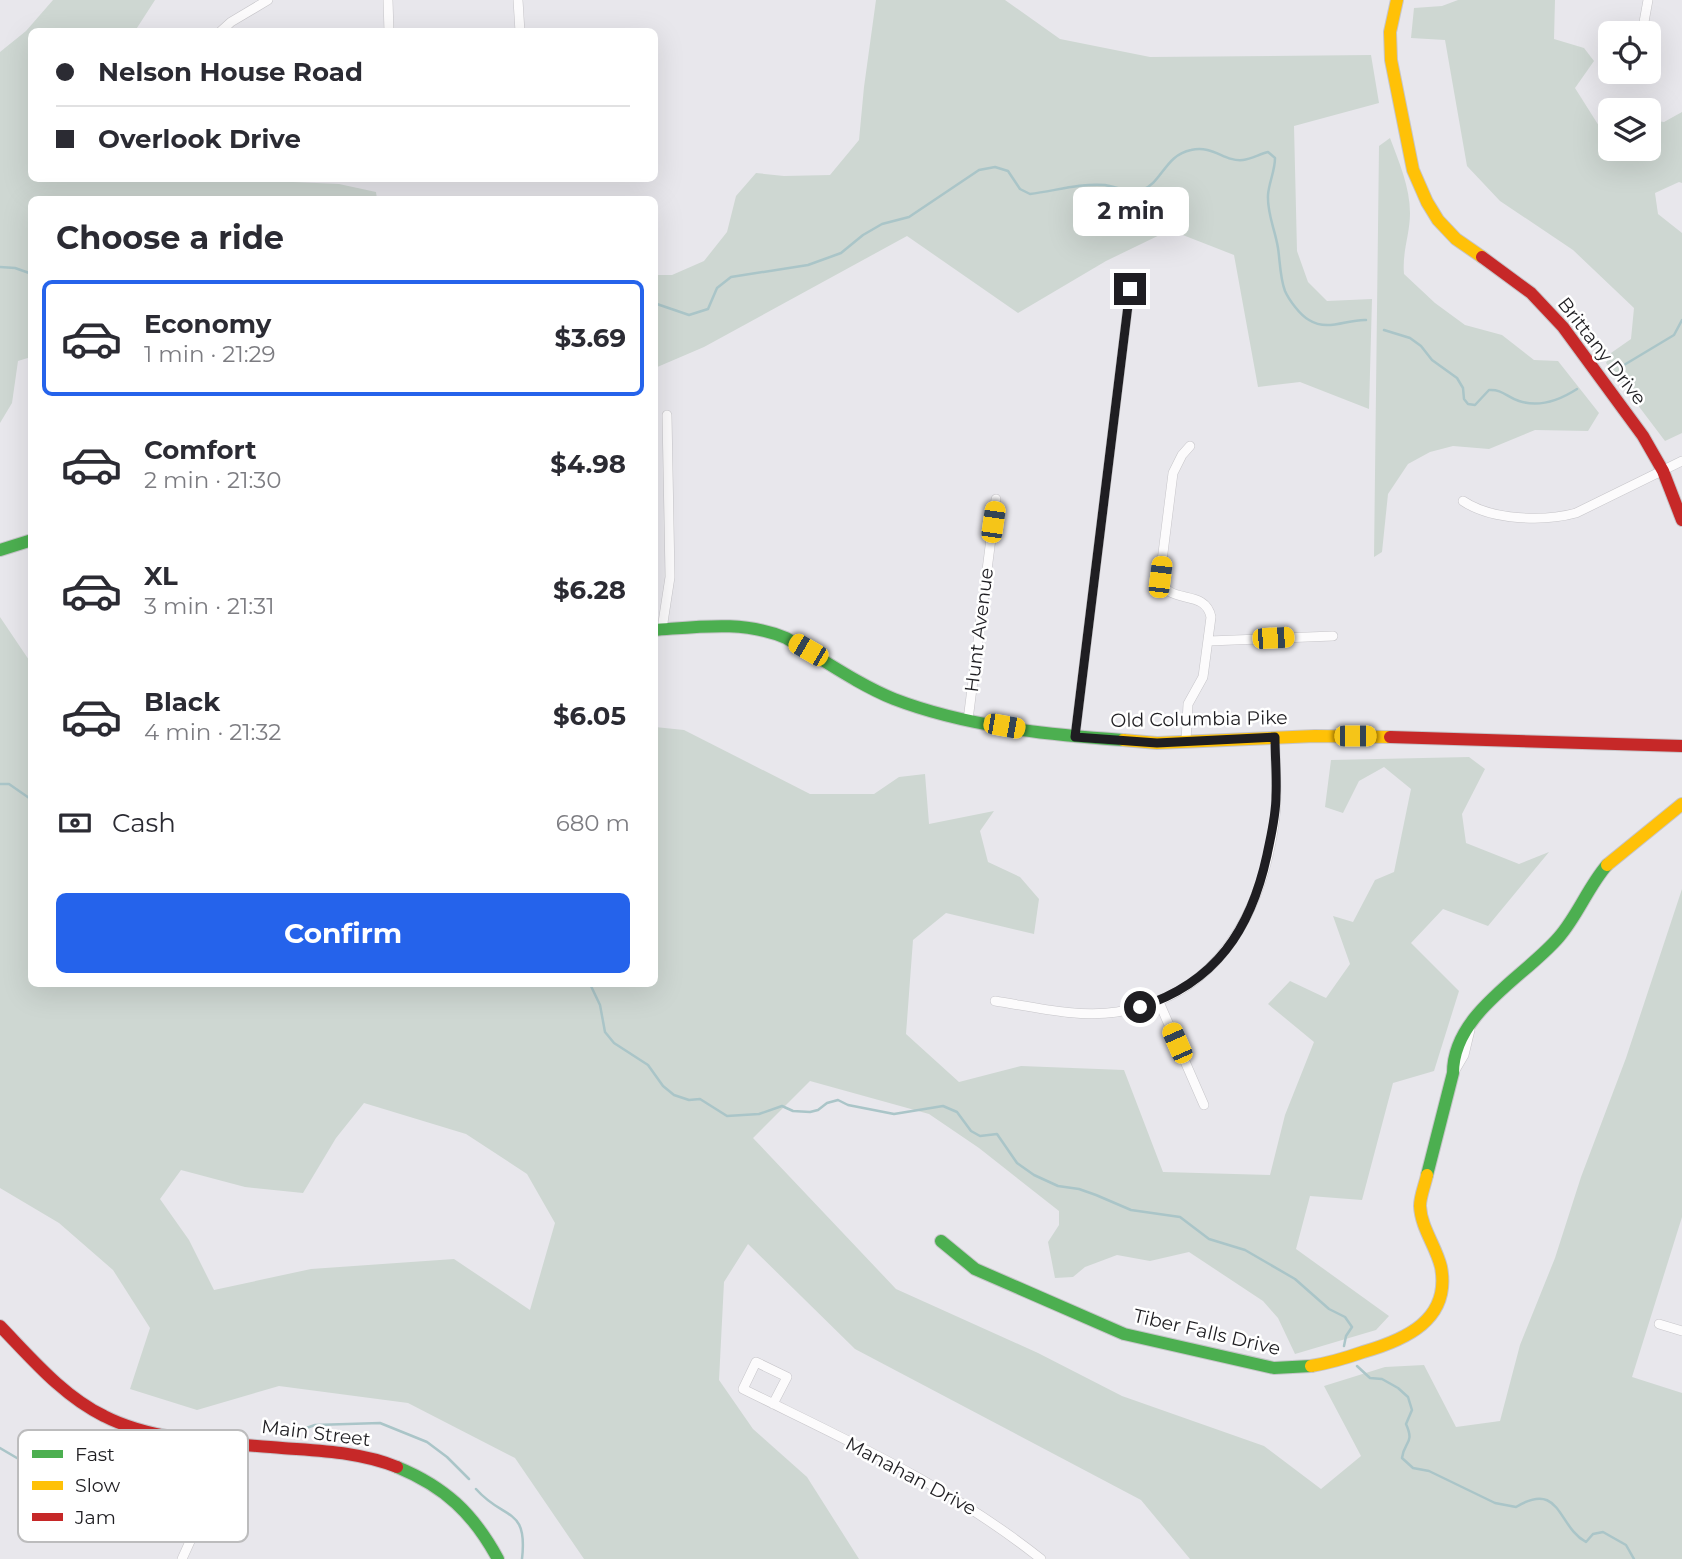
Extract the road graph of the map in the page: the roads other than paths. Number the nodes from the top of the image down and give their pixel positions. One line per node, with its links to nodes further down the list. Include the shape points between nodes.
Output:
1 (268, 0): 7 (street)
2 (388, 0): 8 (street)
3 (517, 0): 9 (street)
4 (1648, 0): 6 (street)
5 (1395, 1): 14 (street, Brittany Drive, via 1391,60 1413,170 1427,202 1456,239 1549,310 1643,436)
6 (1645, 21)
7 (224, 28)
8 (389, 28)
9 (520, 28)
10 (1130, 289): 24 (street)
11 (667, 415): 20 (street, via 670,577)
12 (1190, 446): 22 (street, via 1173,473 1160,577 1169,593 1205,605 1211,617)
13 (1682, 461): 14 (street)
14 (1663, 471): 16 (street, via 1563,517 1493,514); 17 (street, Brittany Drive)
15 (996, 499): 23 (street, Hunt Avenue)
16 (1463, 501)
17 (1682, 520)
18 (28, 541): 19 (street)
19 (0, 550)
20 (658, 630): 23 (street, Old Columbia Pike, via 724,626 767,630 874,689)
21 (1333, 636): 22 (street)
22 (1209, 641): 26 (street, via 1203,677 1188,704)
23 (968, 720): 24 (street, Old Columbia Pike)
24 (1075, 737): 26 (street, Old Columbia Pike)
25 (1275, 737): 26 (street, Old Columbia Pike); 27 (street, Old Columbia Pike, via 1457,737); 30 (street, via 1275,818 1255,901 1220,958 1203,975)
26 (1185, 741)
27 (1682, 746)
28 (1682, 804): 32 (street, Tiber Falls Drive, via 1604,869 1551,947 1496,993 1455,1050 1420,1203 1422,1225 1440,1262 1440,1293 1415,1333 1321,1365 1287,1369 1124,1334 975,1269)
29 (995, 1001): 30 (street, via 1094,1014)
30 (1159, 1002): 31 (street)
31 (1204, 1105)
32 (941, 1241)
33 (1659, 1324): 35 (street)
34 (0, 1326): 37 (street, Main Street, via 53,1381 93,1411)
35 (1682, 1332)
36 (774, 1404): 36 (street, Manahan Drive, via 787,1377 756,1362 743,1389); 42 (street, Manahan Drive, via 951,1495)
37 (139, 1430)
38 (248, 1445): 41 (street, Main Street, via 343,1453 406,1469 456,1502 482,1530)
39 (190, 1542): 40 (street)
40 (182, 1559)
41 (498, 1559)
42 (1041, 1559)

